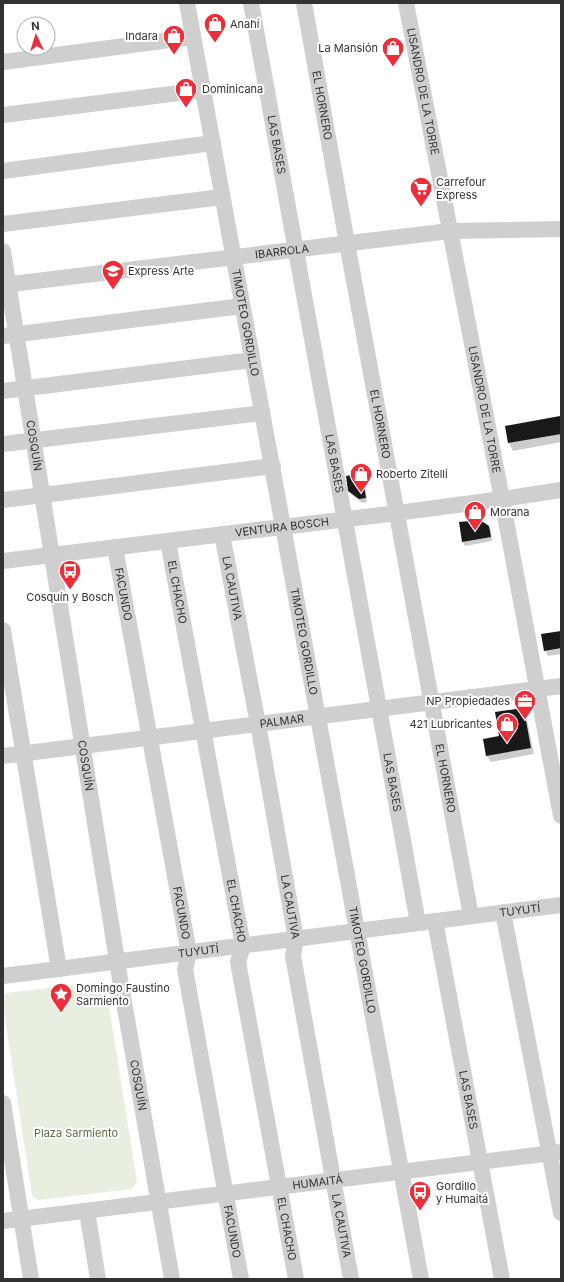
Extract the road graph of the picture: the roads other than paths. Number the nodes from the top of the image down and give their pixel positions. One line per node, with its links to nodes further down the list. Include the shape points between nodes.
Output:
1 (187, 3): 5 (street, TIMOTEO GORDILLO)
2 (251, 3): 16 (street, LAS BASES)
3 (304, 3): 15 (street, EL HORNERO)
4 (406, 3): 14 (street, LISANDRO DE LA TORRE)
5 (193, 37): 6 (street); 7 (street, TIMOTEO GORDILLO)
6 (3, 62)
7 (203, 90): 8 (street); 9 (street, TIMOTEO GORDILLO)
8 (3, 115)
9 (213, 144): 10 (street); 11 (street, TIMOTEO GORDILLO)
10 (3, 171)
11 (222, 197): 12 (street); 18 (street, TIMOTEO GORDILLO)
12 (3, 224)
13 (561, 229): 14 (street, IBARROLA)
14 (450, 231): 15 (street, IBARROLA); 31 (street, LISANDRO DE LA TORRE)
15 (347, 243): 16 (street, IBARROLA); 33 (street, EL HORNERO)
16 (295, 249): 18 (street, IBARROLA); 34 (street, LAS BASES)
17 (3, 251): 19 (street, COSQUÍN)
18 (234, 257): 19 (street, IBARROLA); 20 (street, TIMOTEO GORDILLO)
19 (6, 285): 21 (street, COSQUÍN)
20 (242, 306): 21 (street); 22 (street, TIMOTEO GORDILLO)
21 (10, 335): 23 (street, COSQUÍN)
22 (252, 360): 23 (street); 25 (street, TIMOTEO GORDILLO)
23 (25, 388): 24 (street); 26 (street, COSQUÍN)
24 (3, 391)
25 (262, 413): 26 (street); 28 (street, TIMOTEO GORDILLO)
26 (33, 440): 27 (street); 30 (street, COSQUÍN)
27 (3, 444)
28 (273, 466): 30 (street); 35 (street, TIMOTEO GORDILLO)
29 (561, 490): 31 (street, VENTURA BOSCH)
30 (42, 495): 32 (street); 39 (street, COSQUÍN)
31 (502, 499): 33 (street, VENTURA BOSCH); 43 (street, LISANDRO DE LA TORRE)
32 (3, 500)
33 (397, 513): 34 (street, VENTURA BOSCH); 44 (street, EL HORNERO)
34 (344, 519): 35 (street, VENTURA BOSCH); 45 (street, LAS BASES)
35 (283, 527): 36 (street, VENTURA BOSCH); 46 (street, TIMOTEO GORDILLO)
36 (222, 534): 37 (street, VENTURA BOSCH); 47 (street, LA CAUTIVA)
37 (168, 541): 38 (street, VENTURA BOSCH); 48 (street, EL CHACHO)
38 (115, 547): 39 (street, VENTURA BOSCH); 49 (street, FACUNDO)
39 (52, 555): 40 (street, VENTURA BOSCH); 50 (street, COSQUÍN)
40 (3, 561)
41 (3, 630): 51 (street)
42 (561, 686): 43 (street, PALMAR)
43 (537, 689): 44 (street, PALMAR); 53 (street, LISANDRO DE LA TORRE)
44 (432, 702): 45 (street, PALMAR); 56 (street, EL HORNERO)
45 (379, 709): 46 (street, PALMAR); 58 (street, LAS BASES)
46 (318, 716): 47 (street, PALMAR); 59 (street, TIMOTEO GORDILLO)
47 (258, 724): 48 (street, PALMAR); 60 (street, LA CAUTIVA)
48 (204, 731): 49 (street, PALMAR); 61 (street, EL CHACHO)
49 (150, 738): 50 (street, PALMAR); 62 (street, FACUNDO)
50 (84, 746): 51 (street, PALMAR); 63 (street, COSQUÍN)
51 (24, 753): 52 (street, PALMAR); 64 (street)
52 (3, 756)
53 (561, 816)
54 (561, 905): 55 (street, TUYUTÍ)
55 (503, 912): 56 (street, TUYUTÍ); 67 (street)
56 (471, 916): 57 (street, TUYUTÍ)
57 (434, 921): 58 (street, TUYUTÍ); 68 (street, LAS BASES)
58 (418, 923): 59 (street, TUYUTÍ)
59 (358, 931): 60 (street, TUYUTÍ); 69 (street, TIMOTEO GORDILLO)
60 (296, 939): 61 (street, TUYUTÍ); 70 (street, LA CAUTIVA, via 293,956)
61 (243, 946): 62 (street, TUYUTÍ); 71 (street, EL CHACHO, via 238,962)
62 (189, 953): 63 (street, TUYUTÍ); 72 (street, FACUNDO, via 185,969)
63 (118, 962): 64 (street, TUYUTÍ); 73 (street, COSQUÍN)
64 (59, 969): 65 (street, TUYUTÍ)
65 (4, 972)
66 (3, 1102): 76 (street)
67 (555, 1152): 68 (street, HUMAITÁ); 75 (street)
68 (480, 1161): 69 (street, HUMAITÁ); 85 (street, LAS BASES)
69 (401, 1171): 70 (street, HUMAITÁ); 84 (street, TIMOTEO GORDILLO)
70 (332, 1180): 71 (street, HUMAITÁ); 83 (street, LA CAUTIVA)
71 (279, 1187): 72 (street, HUMAITÁ); 82 (street, EL CHACHO)
72 (225, 1194): 73 (street, HUMAITÁ); 81 (street, FACUNDO)
73 (159, 1202): 74 (street, HUMAITÁ); 80 (street, COSQUÍN)
74 (87, 1211): 76 (street, HUMAITÁ); 79 (street)
75 (561, 1213)
76 (22, 1219): 77 (street, HUMAITÁ); 78 (street)
77 (3, 1221)
78 (31, 1279)
79 (98, 1279)
80 (172, 1279)
81 (241, 1279)
82 (296, 1279)
83 (351, 1279)
84 (421, 1279)
85 (502, 1279)

